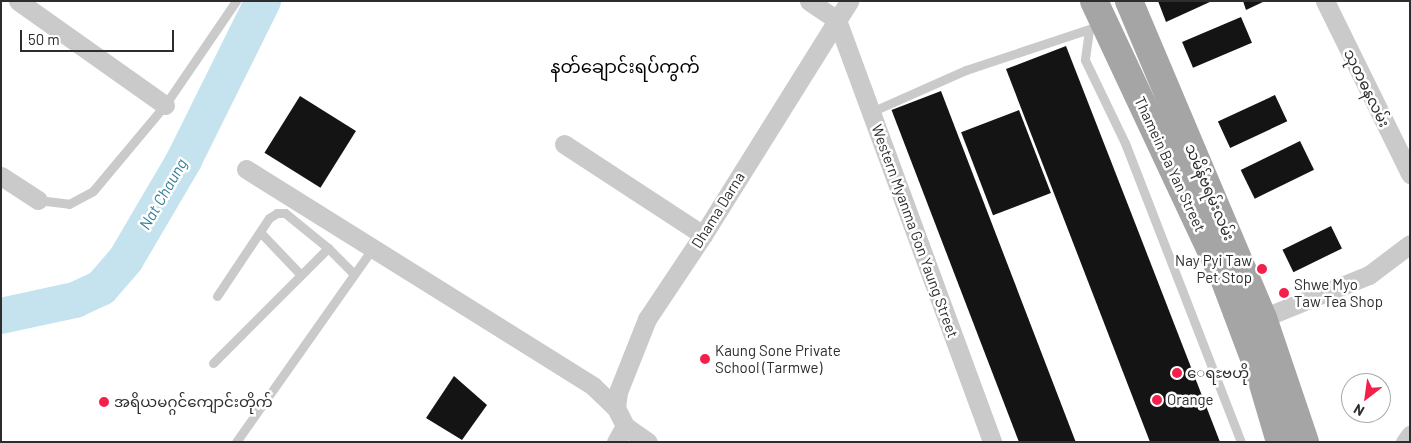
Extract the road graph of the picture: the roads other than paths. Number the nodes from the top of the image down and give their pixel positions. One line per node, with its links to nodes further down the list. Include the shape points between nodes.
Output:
1 (18, 1): 9 (street)
2 (236, 1): 9 (lane)
3 (809, 1): 8 (street)
4 (849, 1): 8 (street, Dhama Darna)
5 (1129, 1): 24 (main road, သမိန်ဗရမ်းလမ်း)
6 (1325, 1): 13 (street, သုတဓနလမ်း)
7 (1096, 18): 10 (lane); 24 (main road, Thamein Ba Yan Street, via 1224,281); 32 (lane, via 1085,60 1125,143)
8 (837, 20): 10 (street, Western Myanma Gon Yaung Street); 17 (street, Dhama Darna)
9 (165, 105): 15 (lane, via 92,191 69,204)
10 (871, 112): 31 (street, Western Myanma Gon Yaung Street)
11 (564, 144): 17 (street)
12 (246, 169): 20 (street)
13 (1410, 174)
14 (1, 176): 15 (street)
15 (38, 200)
16 (260, 232): 19 (lane, via 269,218 284,213); 22 (lane); 23 (lane)
17 (703, 235): 26 (street, Dhama Darna, via 647,319 618,392)
18 (1410, 244): 24 (street, via 1369,275)
19 (328, 248): 21 (lane); 22 (lane)
20 (373, 248): 21 (lane); 26 (street, via 592,386)
21 (353, 273): 29 (lane)
22 (301, 275): 25 (lane)
23 (217, 296)
24 (1252, 322): 33 (main road, Thamein Ba Yan Street); 34 (main road, သမိန်ဗရမ်းလမ်း)
25 (213, 362)
26 (616, 408): 27 (street)
27 (621, 434): 30 (street)
28 (1410, 435): 35 (street)
29 (236, 442)
30 (648, 442)
31 (992, 442)
32 (1241, 442)
33 (1280, 442)
34 (1304, 442)
35 (1405, 442)

